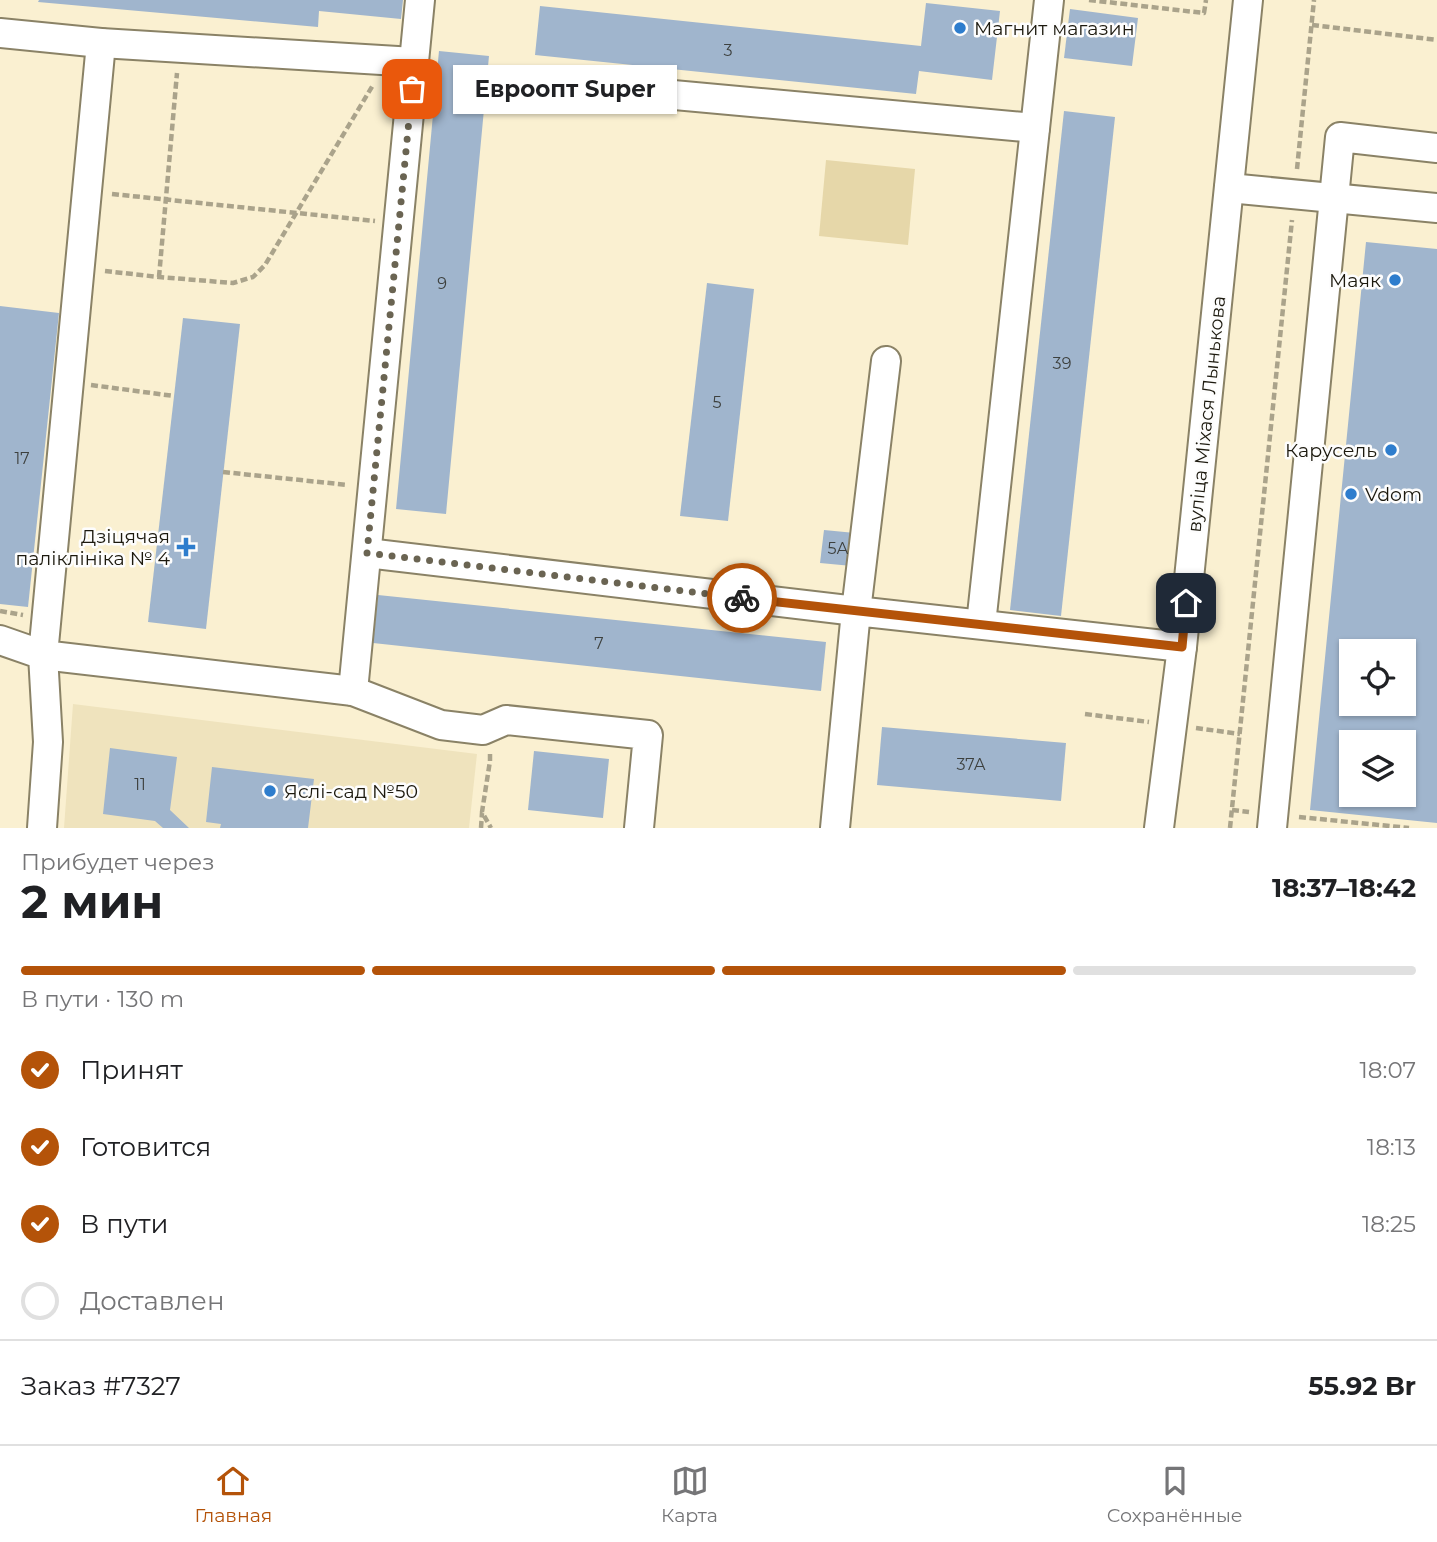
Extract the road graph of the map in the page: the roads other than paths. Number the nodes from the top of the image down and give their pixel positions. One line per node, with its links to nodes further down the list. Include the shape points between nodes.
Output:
1 (420, 0): 6 (street)
2 (1049, 0): 8 (street)
3 (1248, 0): 10 (street, вуліца Міхася Лынькова)
4 (0, 33): 5 (street)
5 (101, 43): 6 (street); 19 (street)
6 (401, 61): 14 (street, via 399,223)
7 (521, 81): 8 (street)
8 (1035, 128): 16 (street)
9 (1437, 148): 11 (street, via 1340,137)
10 (1229, 188): 11 (street); 18 (street, вуліца Міхася Лынькова)
11 (1334, 198): 12 (street); 21 (street)
12 (1437, 208)
13 (886, 361): 15 (street)
14 (367, 553): 15 (street); 20 (street)
15 (856, 611): 16 (street); 24 (street)
16 (981, 624): 18 (street)
17 (0, 640): 19 (street)
18 (1182, 647): 25 (street, вуліца Міхася Лынькова)
19 (43, 655): 20 (street); 22 (street, via 48,742)
20 (354, 691): 23 (street, via 440,725 483,730 506,720 648,735)
21 (1273, 821)
22 (42, 828)
23 (639, 828)
24 (835, 828)
25 (1159, 828)

